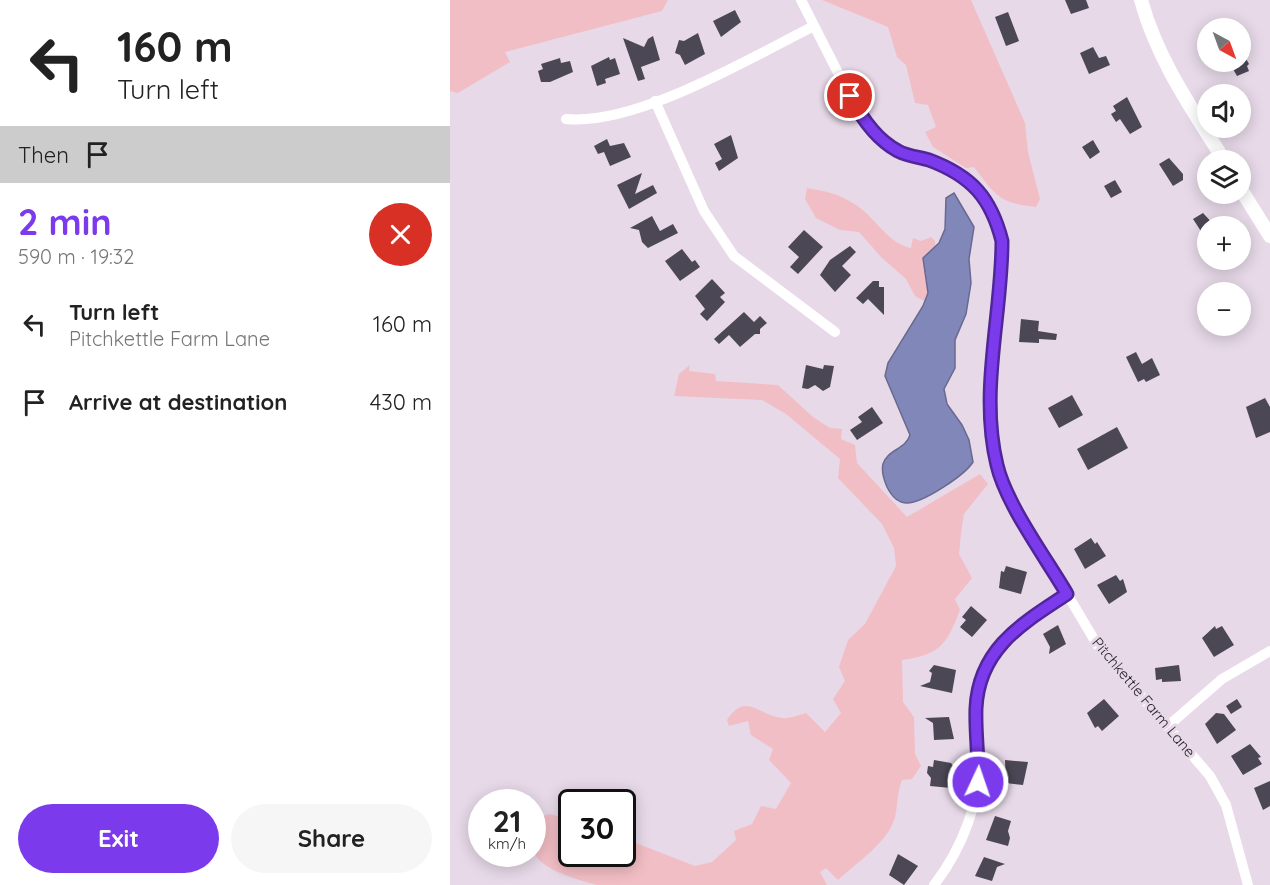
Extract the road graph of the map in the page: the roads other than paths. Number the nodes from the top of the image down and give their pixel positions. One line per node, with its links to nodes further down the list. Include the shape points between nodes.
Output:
1 (801, 0): 3 (street, Pitchkettle Farm Lane)
2 (1140, 0): 6 (street, via 1159,53)
3 (814, 26): 4 (street, via 685,91); 10 (street, Pitchkettle Farm Lane, via 859,114 871,128 899,152 948,167 971,182 996,218 1002,241 1002,269 990,419 997,467 1010,498)
4 (655, 101): 5 (street, via 599,120); 9 (street, via 704,211 734,256)
5 (566, 119)
6 (1218, 150)
7 (1250, 204): 8 (street)
8 (1270, 236)
9 (835, 332)
10 (1067, 594): 12 (street, Pitchkettle Farm Lane, via 1098,646); 13 (street, via 1013,630 984,671 976,708 978,782 959,848)
11 (1270, 651): 12 (street, via 1222,679)
12 (1168, 726): 14 (street, Pitchkettle Farm Lane, via 1210,776 1226,805)
13 (934, 885)
14 (1248, 885)

